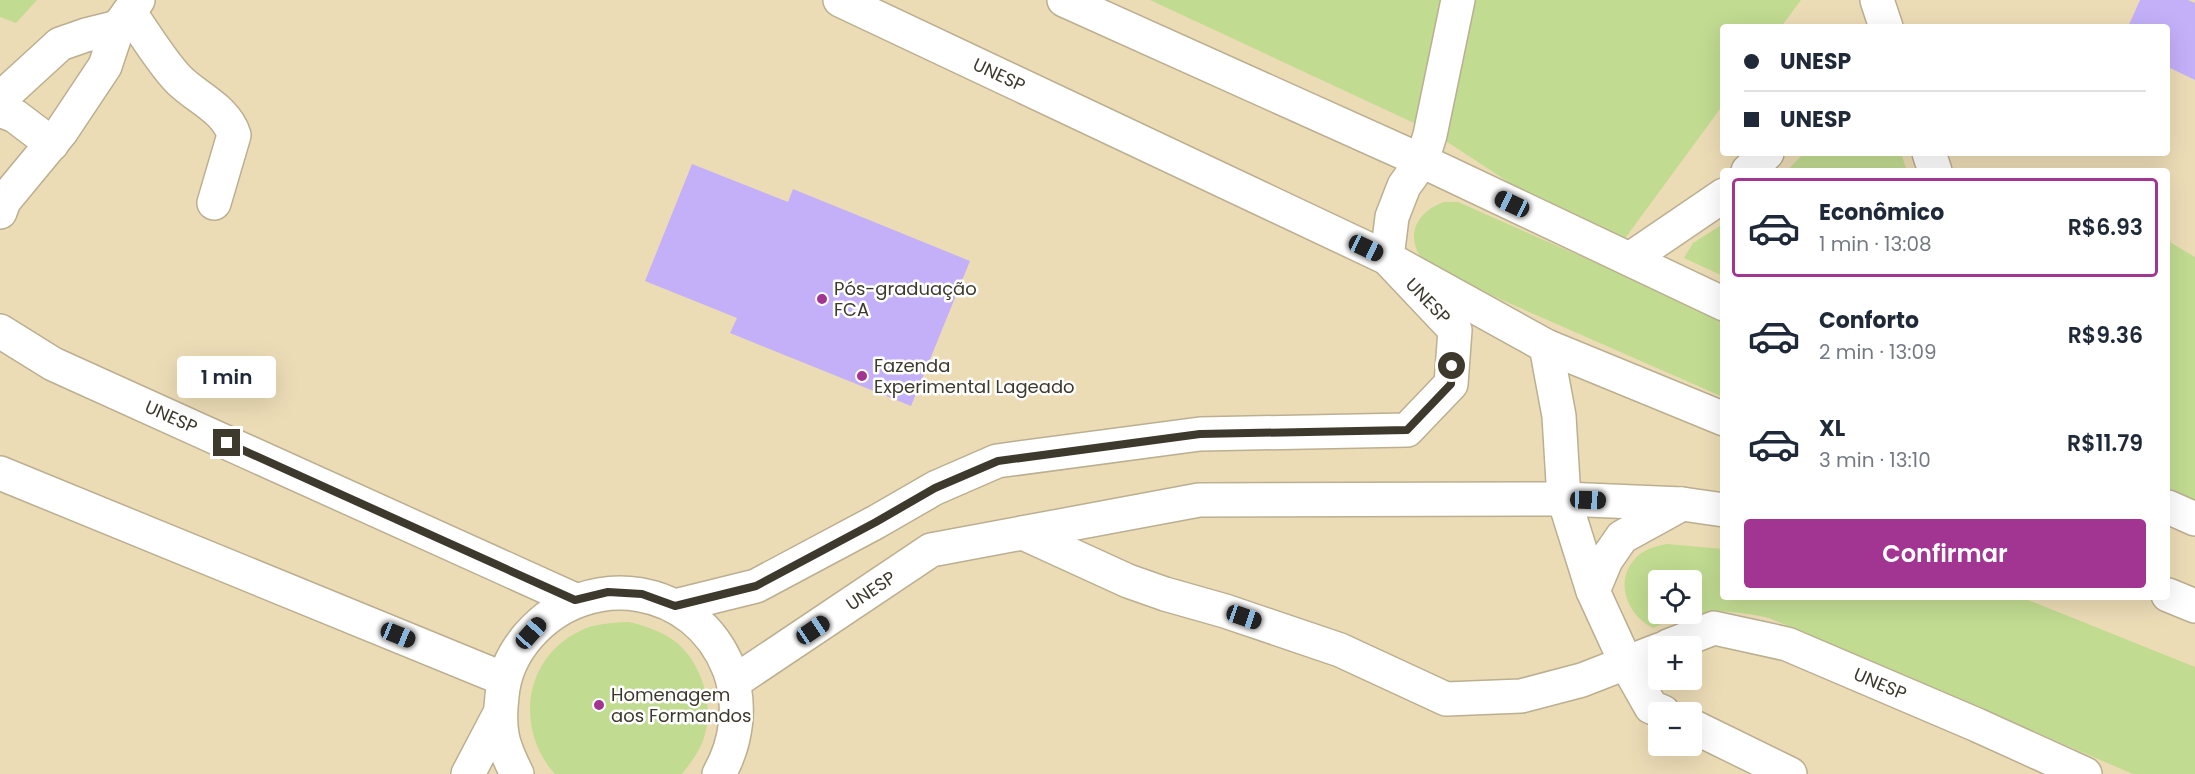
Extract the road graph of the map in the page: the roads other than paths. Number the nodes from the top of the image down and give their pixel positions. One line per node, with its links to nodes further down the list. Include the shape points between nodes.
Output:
1 (840, 0): 14 (street, UNESP)
2 (1064, 0): 9 (street)
3 (1458, 0): 9 (street)
4 (129, 13): 5 (street, via 60,44); 7 (street, via 105,66); 13 (street, via 178,79 231,126 234,135)
5 (0, 99)
6 (0, 110): 7 (street, via 15,116)
7 (52, 144): 11 (street)
8 (1764, 156): 10 (street)
9 (1422, 161): 14 (street, via 1404,186 1392,218); 15 (street)
10 (1751, 168)
11 (5, 194)
12 (1720, 198): 15 (street)
13 (214, 203)
14 (1387, 258): 18 (street, UNESP); 30 (street, UNESP, via 1455,330 1451,384 1407,430 1200,434 998,461 935,488 756,586)
15 (1630, 260): 16 (street)
16 (1720, 302)
17 (0, 332): 29 (street, UNESP, via 53,364)
18 (1546, 346): 19 (street, UNESP); 21 (street, via 1559,416)
19 (1720, 418)
20 (0, 473): 35 (street)
21 (1564, 499): 22 (street, UNESP); 26 (street, UNESP, via 1199,501); 27 (street)
22 (1682, 504): 24 (street, UNESP); 27 (street, via 1622,537 1606,560)
23 (2170, 508): 25 (street)
24 (1720, 509)
25 (2195, 519)
26 (1023, 533): 34 (street, via 1128,581 1340,650 1446,699 1521,696 1582,680); 36 (street, UNESP, via 932,550)
27 (1593, 591): 34 (street)
28 (2170, 596): 31 (street)
29 (575, 600): 30 (street, via 608,592 642,594); 35 (street, via 543,619 519,646)
30 (675, 606): 36 (street, via 702,627 723,654)
31 (2195, 606)
32 (1694, 636): 45 (street, UNESP, via 1714,628 1787,644)
33 (1648, 654): 34 (street)
34 (1626, 663): 37 (street)
35 (504, 679): 38 (street)
36 (734, 682): 40 (street)
37 (1648, 702)
38 (499, 715): 41 (street); 42 (street, via 505,748)
39 (1702, 731): 44 (street)
40 (735, 758): 43 (street)
41 (468, 774)
42 (517, 774)
43 (719, 774)
44 (1790, 774)
45 (2085, 774)

